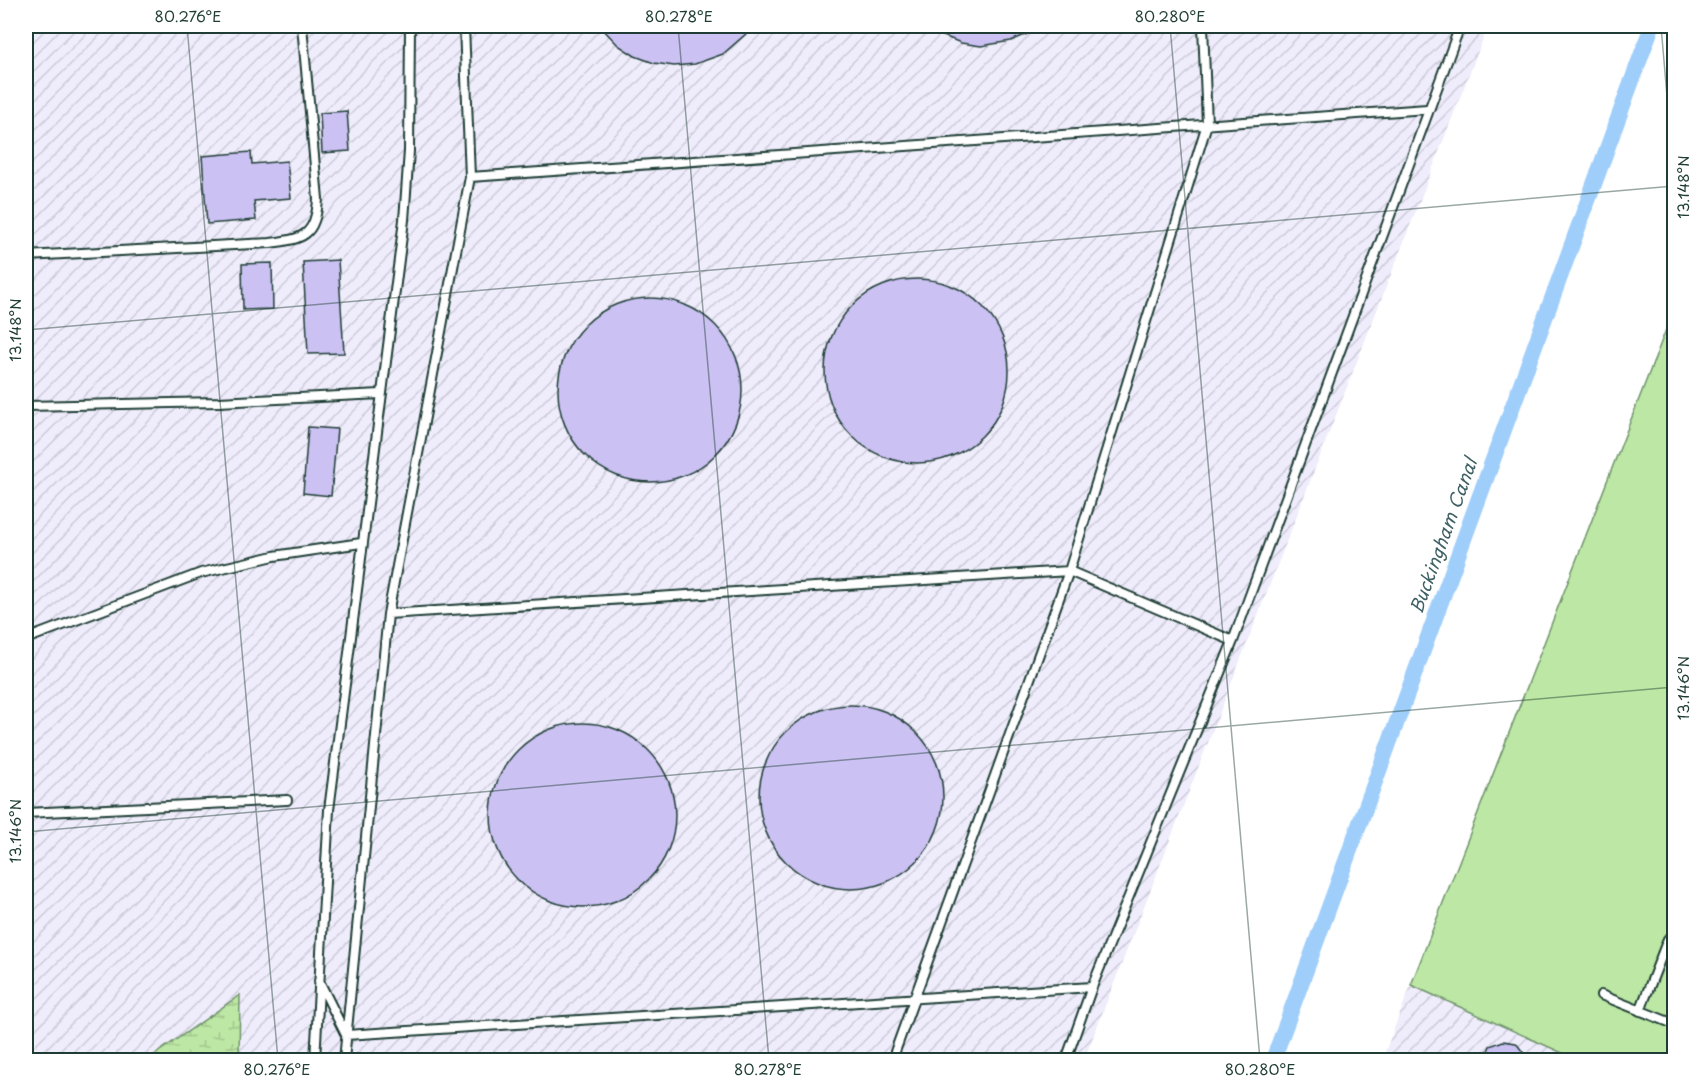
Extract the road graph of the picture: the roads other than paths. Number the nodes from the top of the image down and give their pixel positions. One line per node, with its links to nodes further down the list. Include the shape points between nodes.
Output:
1 (302, 26): 9 (lane, via 318,199 313,226 305,236 270,243)
2 (410, 26): 10 (lane, via 404,220)
3 (464, 26): 8 (lane)
4 (1203, 26): 7 (lane)
5 (1460, 26): 6 (lane)
6 (1427, 109): 7 (lane); 16 (lane)
7 (1207, 124): 8 (lane); 13 (lane)
8 (470, 177): 14 (lane)
9 (26, 256)
10 (381, 394): 11 (lane); 12 (lane)
11 (26, 406)
12 (361, 543): 15 (lane, via 274,556 201,573); 20 (lane, via 329,810)
13 (1069, 571): 14 (lane); 16 (lane); 23 (lane)
14 (388, 614): 26 (lane)
15 (26, 639)
16 (1233, 641): 21 (lane)
17 (287, 800): 18 (lane)
18 (26, 813)
19 (1674, 936): 24 (lane, via 1668,939)
20 (319, 981): 26 (lane); 27 (lane)
21 (1092, 987): 23 (lane); 30 (lane)
22 (1601, 995): 24 (lane)
23 (915, 997): 26 (lane); 29 (lane)
24 (1640, 1011): 25 (lane)
25 (1674, 1024)
26 (346, 1035): 28 (lane)
27 (315, 1060)
28 (344, 1060)
29 (891, 1060)
30 (1066, 1060)

